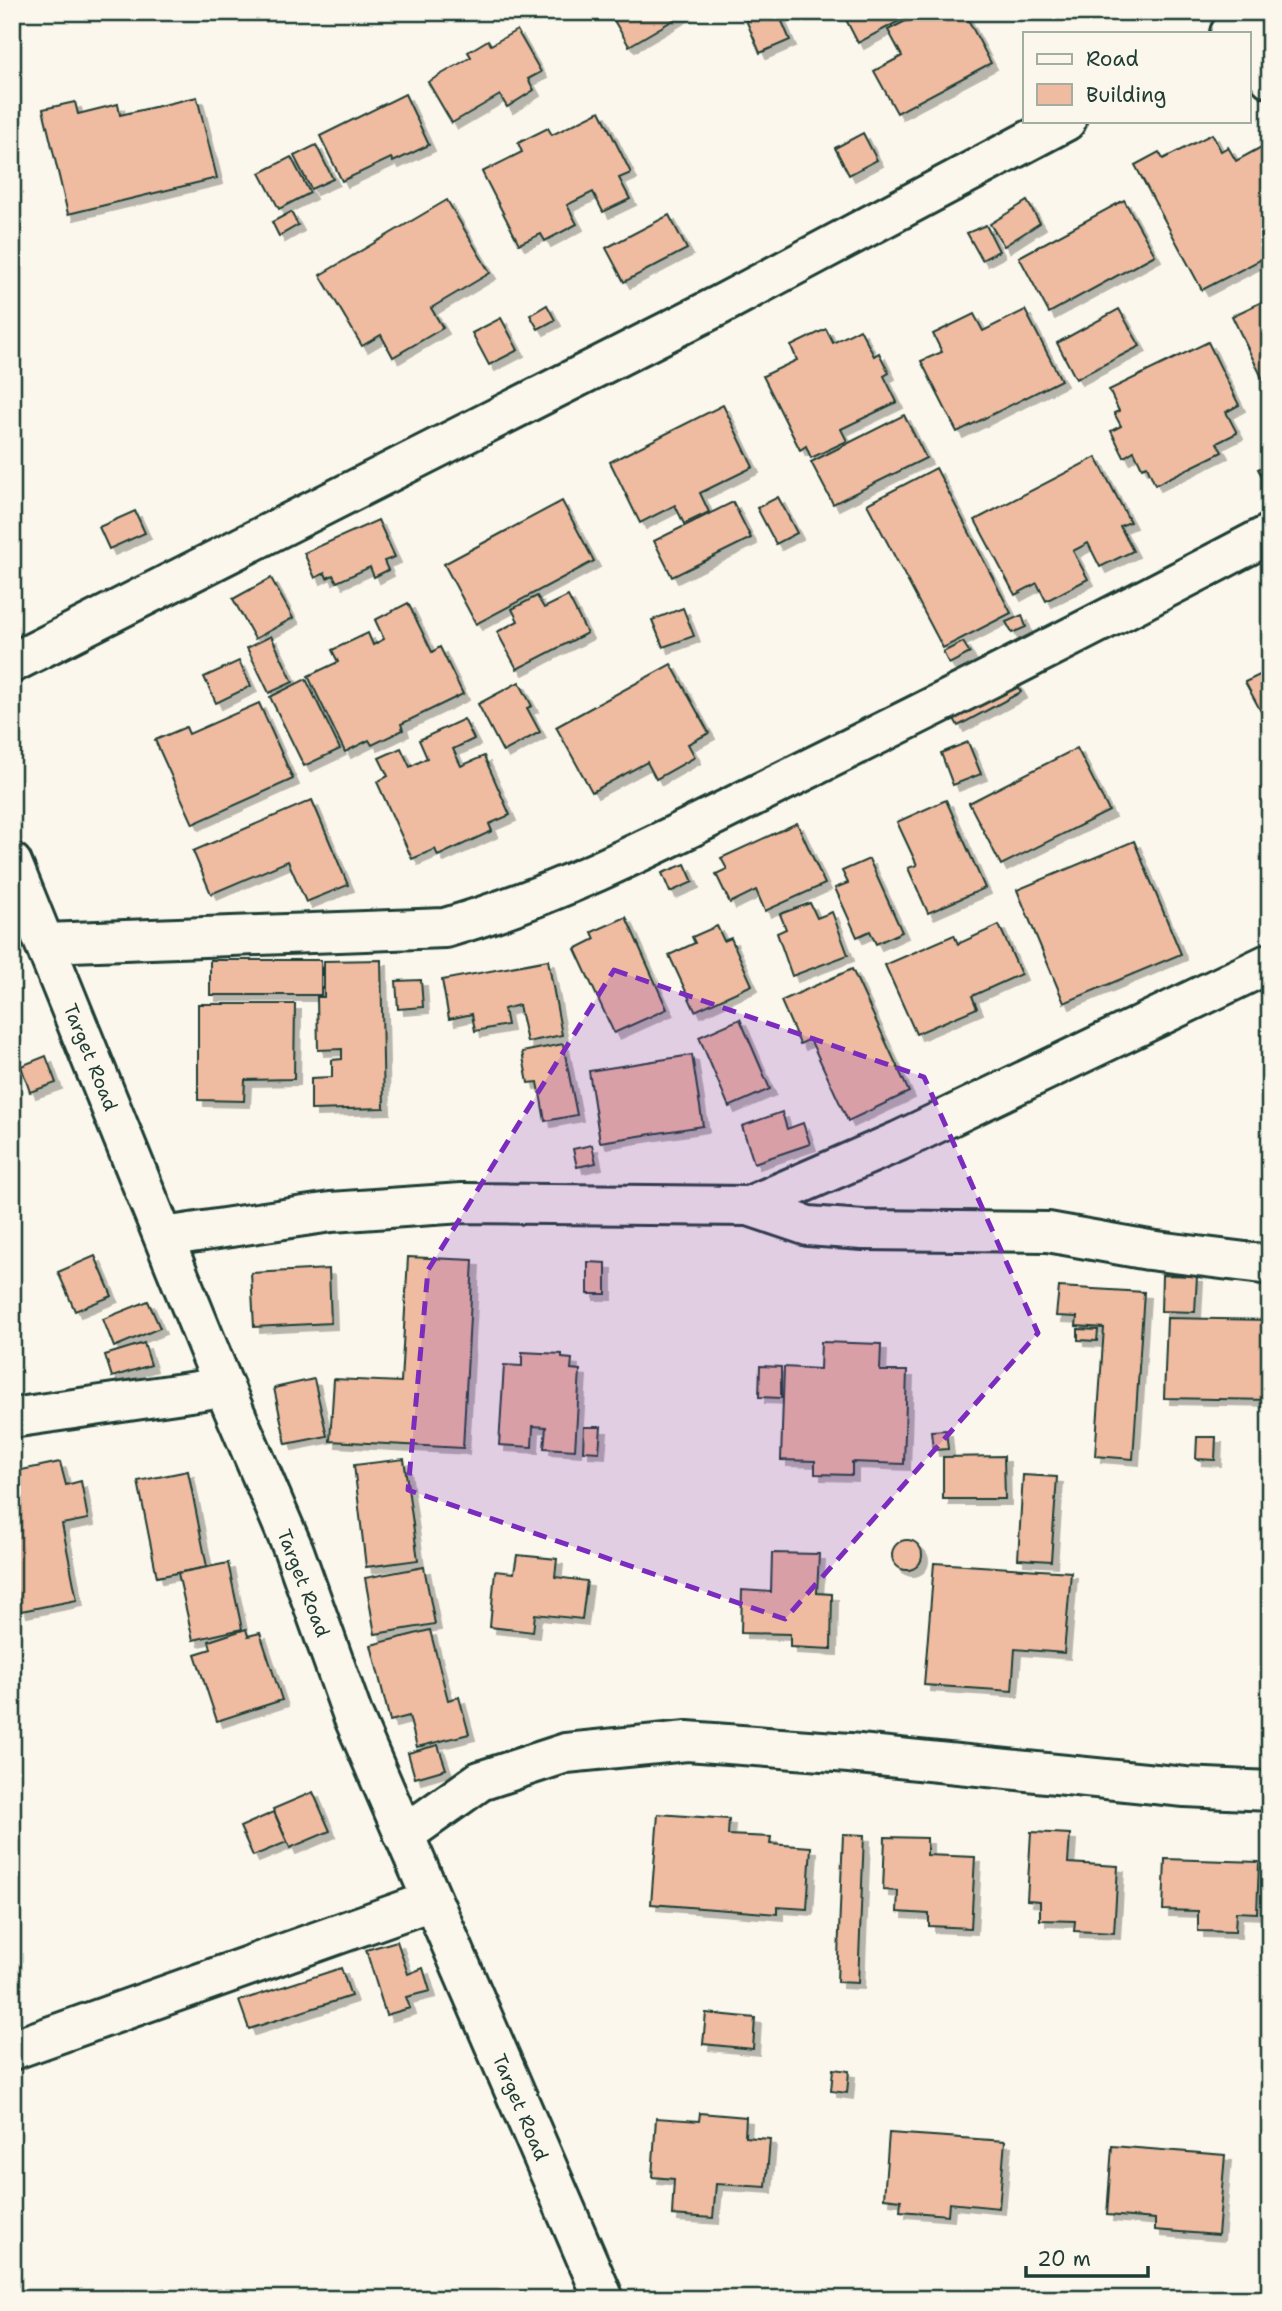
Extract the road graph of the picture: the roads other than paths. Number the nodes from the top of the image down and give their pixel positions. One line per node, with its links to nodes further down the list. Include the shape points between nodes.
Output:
1 (1250, 35): 2 (street)
2 (1270, 78)
3 (1064, 122): 5 (street, via 720,304)
4 (1270, 534): 7 (street, via 599,873 499,912 445,928)
5 (12, 663)
6 (12, 863): 7 (street, Target Road)
7 (45, 943): 10 (street, Target Road)
8 (1270, 963): 9 (street, via 911,1135)
9 (749, 1206): 10 (street, via 462,1203 331,1212); 11 (street, via 808,1226 1048,1232)
10 (164, 1237): 12 (street, Target Road)
11 (1270, 1265)
12 (224, 1387): 13 (street); 15 (street, Target Road)
13 (12, 1418)
14 (1270, 1791): 15 (street, via 687,1741 566,1753 480,1781)
15 (404, 1835): 16 (street, Target Road)
16 (431, 1901): 17 (street); 18 (street, Target Road)
17 (12, 2050)
18 (604, 2299)

